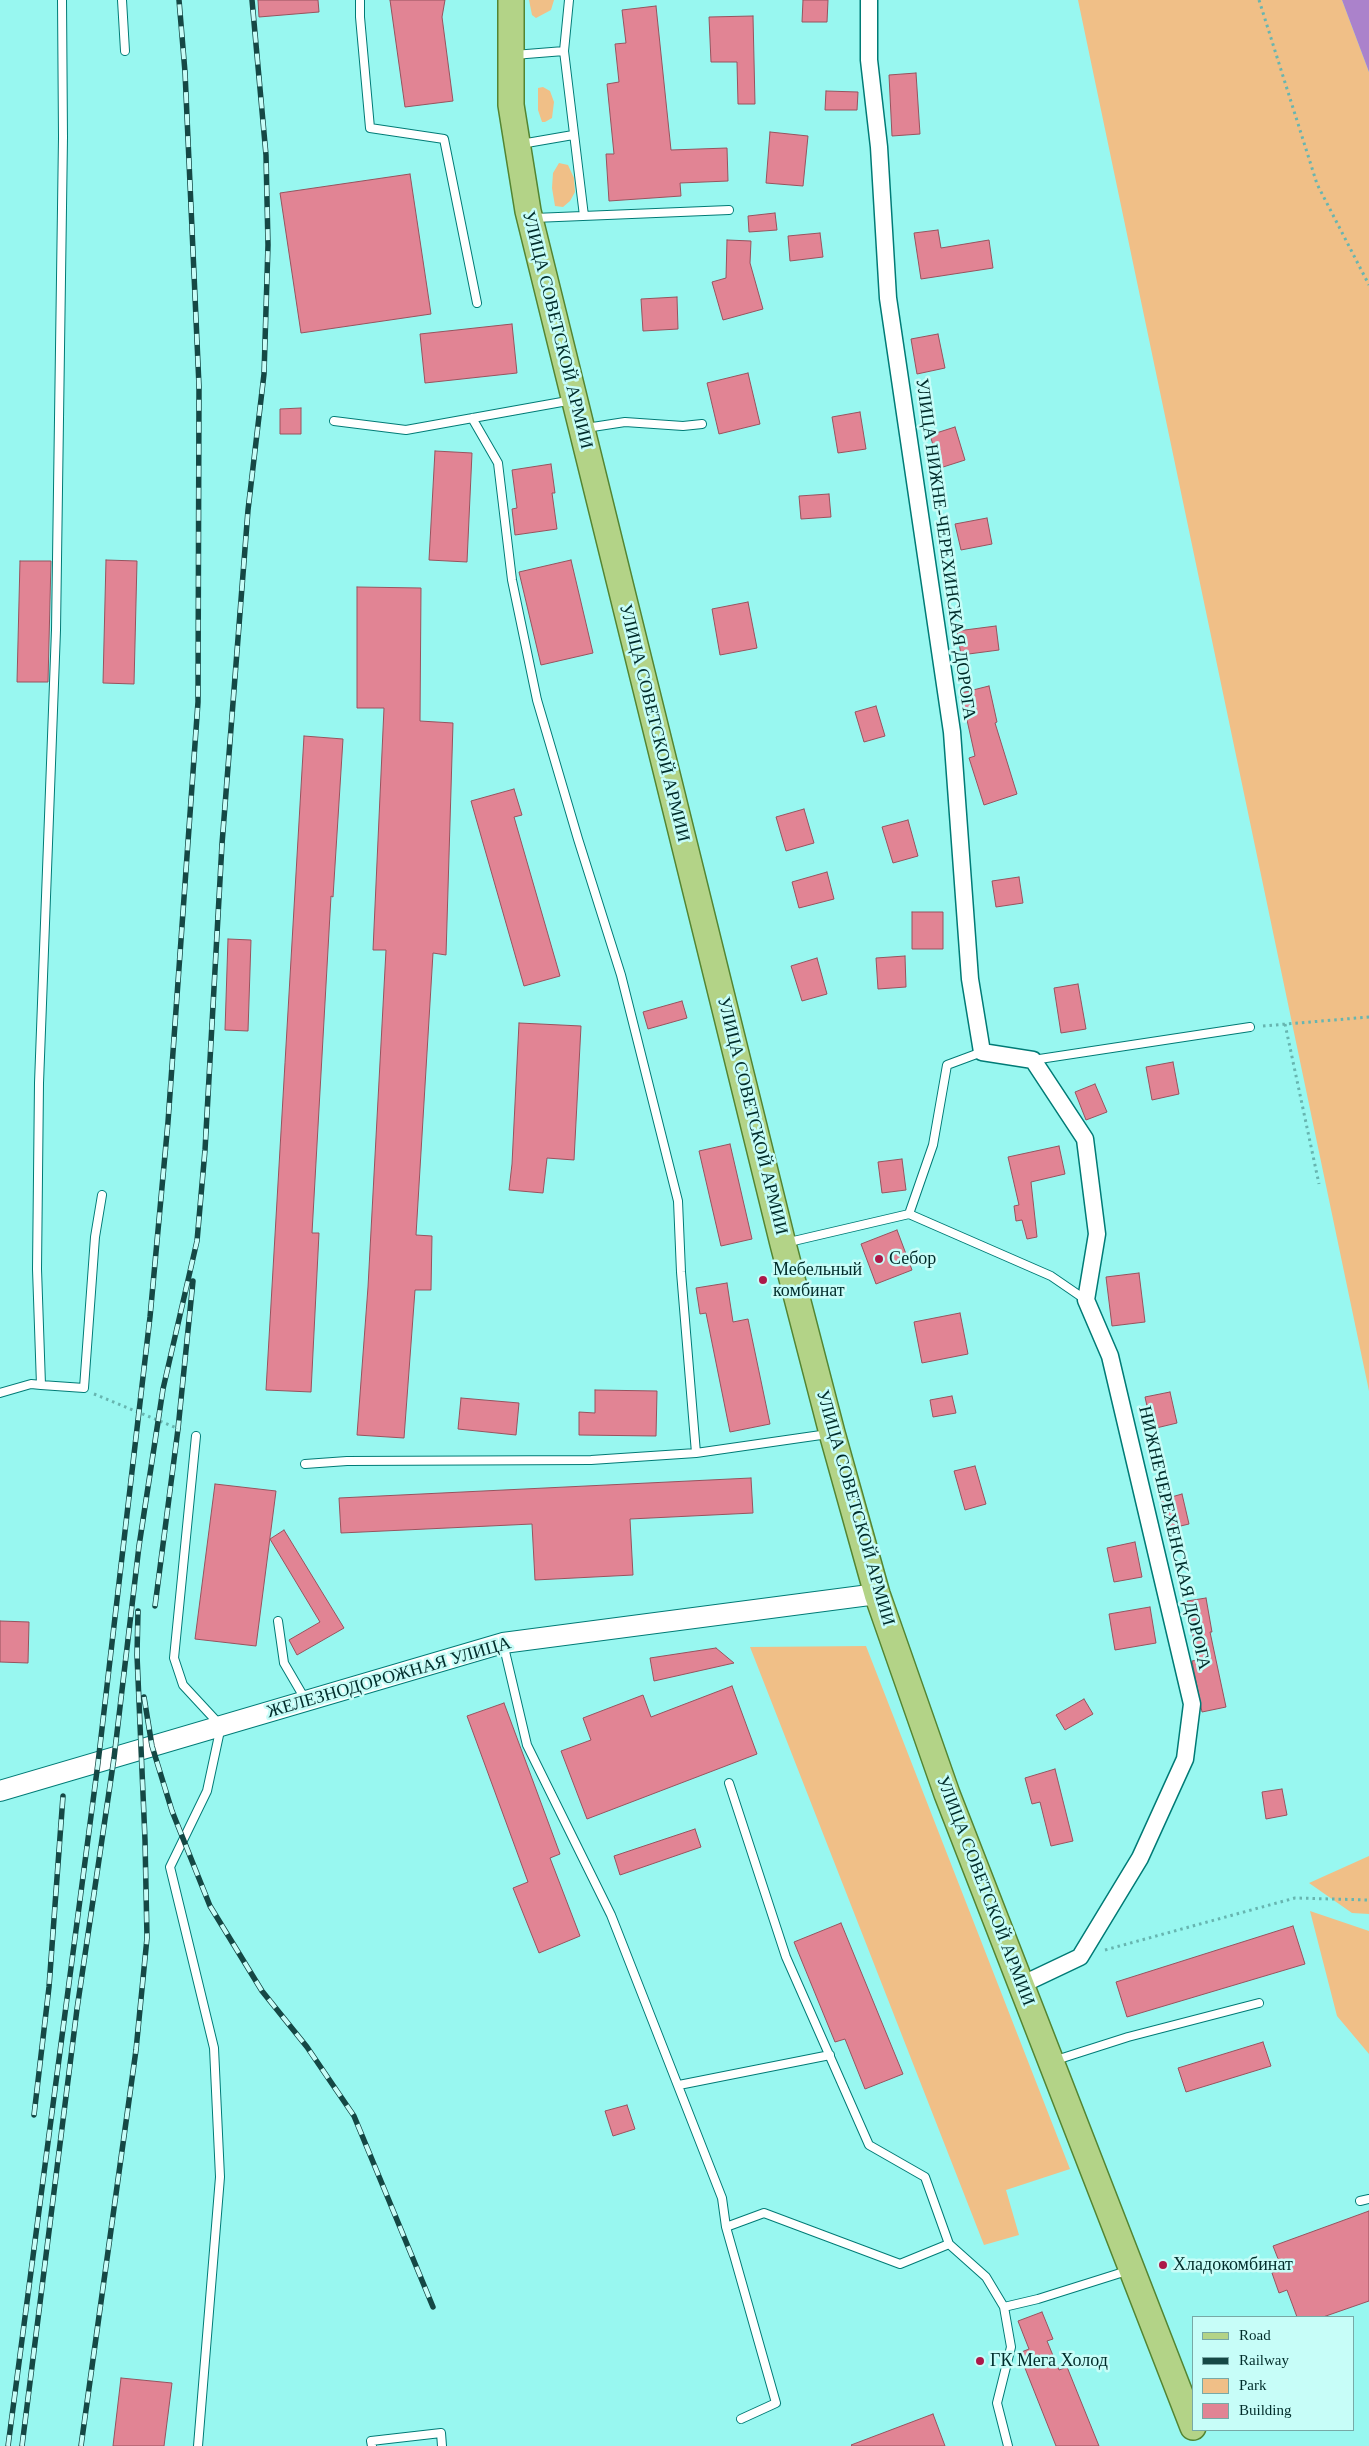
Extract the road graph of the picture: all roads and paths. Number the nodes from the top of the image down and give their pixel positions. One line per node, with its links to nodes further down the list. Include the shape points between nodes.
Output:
1 (62, 0): 33 (lane, via 56,630 39,1083 37,1269)
2 (122, 0): 8 (lane)
3 (360, 0): 17 (lane, via 370,128 444,139)
4 (511, 0): 10 (main road, УЛИЦА СОВЕТСКОЙ АРМИИ)
5 (568, 0): 9 (lane)
6 (869, 0): 26 (street, УЛИЦА НИЖНЕ-ЧЕРЕХИНСКАЯ ДОРОГА, via 869,60 888,298 952,732 970,979)
7 (1259, 0): 16 (path, via 1317,184)
8 (125, 51)
9 (564, 51): 10 (lane); 11 (lane)
10 (511, 55): 12 (main road, УЛИЦА СОВЕТСКОЙ АРМИИ, via 511,105)
11 (573, 135): 12 (lane); 14 (lane)
12 (517, 145): 15 (main road, УЛИЦА СОВЕТСКОЙ АРМИИ)
13 (729, 210): 14 (lane)
14 (584, 216): 15 (lane)
15 (530, 219): 18 (main road, УЛИЦА СОВЕТСКОЙ АРМИИ)
16 (1369, 285)
17 (477, 303)
18 (574, 400): 19 (lane); 22 (main road, УЛИЦА СОВЕТСКОЙ АРМИИ)
19 (472, 418): 20 (lane, via 406,430); 38 (lane, via 498,462 512,580 537,700 621,975 678,1201)
20 (334, 421)
21 (702, 424): 22 (lane, via 625,422)
22 (582, 429): 31 (main road, УЛИЦА СОВЕТСКОЙ АРМИИ)
23 (1369, 1017): 24 (path)
24 (1285, 1024): 25 (path); 28 (path)
25 (1250, 1027): 27 (lane)
26 (982, 1052): 27 (street); 30 (lane, via 947,1065 933,1145)
27 (1033, 1060): 32 (street, via 1085,1139 1097,1234)
28 (1319, 1184)
29 (102, 1195): 34 (lane, via 95,1237)
30 (908, 1214): 31 (lane); 32 (lane, via 1050,1276)
31 (783, 1244): 36 (main road, УЛИЦА СОВЕТСКОЙ АРМИИ)
32 (1086, 1300): 48 (street, НИЖНЕЧЕРЕХЕНСКАЯ ДОРОГА, via 1110,1356 1192,1704 1185,1760 1140,1858)
33 (41, 1384): 34 (lane); 35 (lane)
34 (84, 1388): 37 (path)
35 (0, 1393)
36 (832, 1434): 38 (lane); 40 (main road, УЛИЦА СОВЕТСКОЙ АРМИИ)
37 (196, 1436): 44 (lane, via 174,1658 183,1685)
38 (696, 1453): 39 (lane, via 591,1460)
39 (305, 1464)
40 (877, 1594): 42 (street, ЖЕЛЕЗНОДОРОЖНАЯ УЛИЦА); 49 (main road, УЛИЦА СОВЕТСКОЙ АРМИИ, via 947,1794)
41 (278, 1621): 43 (lane, via 284,1663)
42 (503, 1643): 43 (street, ЖЕЛЕЗНОДОРОЖНАЯ УЛИЦА); 53 (lane, via 527,1745 611,1915)
43 (306, 1701): 44 (street, ЖЕЛЕЗНОДОРОЖНАЯ УЛИЦА)
44 (220, 1726): 46 (street, ЖЕЛЕЗНОДОРОЖНАЯ УЛИЦА); 63 (lane, via 207,1791 170,1867 214,2048 220,2177)
45 (729, 1783): 51 (lane, via 786,1957)
46 (0, 1791)
47 (1369, 1900): 48 (path, via 1295,1898)
48 (1080, 1957): 49 (street)
49 (1022, 1985): 52 (main road, УЛИЦА СОВЕТСКОЙ АРМИИ)
50 (1259, 2003): 52 (lane, via 1128,2037)
51 (830, 2055): 53 (lane); 57 (lane, via 869,2145 925,2177)
52 (1051, 2062): 58 (main road, УЛИЦА СОВЕТСКОЙ АРМИИ)
53 (679, 2085): 56 (lane, via 722,2198)
54 (1369, 2199): 55 (lane)
55 (1360, 2202)
56 (726, 2227): 57 (lane, via 764,2213 900,2264); 60 (lane, via 776,2403)
57 (949, 2244): 59 (lane, via 986,2277)
58 (1132, 2270): 59 (lane); 61 (main road, УЛИЦА СОВЕТСКОЙ АРМИИ)
59 (1004, 2307): 66 (lane, via 1011,2347 997,2403)
60 (741, 2419)
61 (1192, 2425)
62 (1194, 2431): 67 (main road, УЛИЦА СОВЕТСКОЙ АРМИИ)
63 (198, 2446)
64 (372, 2446): 65 (lane, via 371,2441 441,2433)
65 (442, 2446)
66 (1008, 2446)
67 (1200, 2446)

